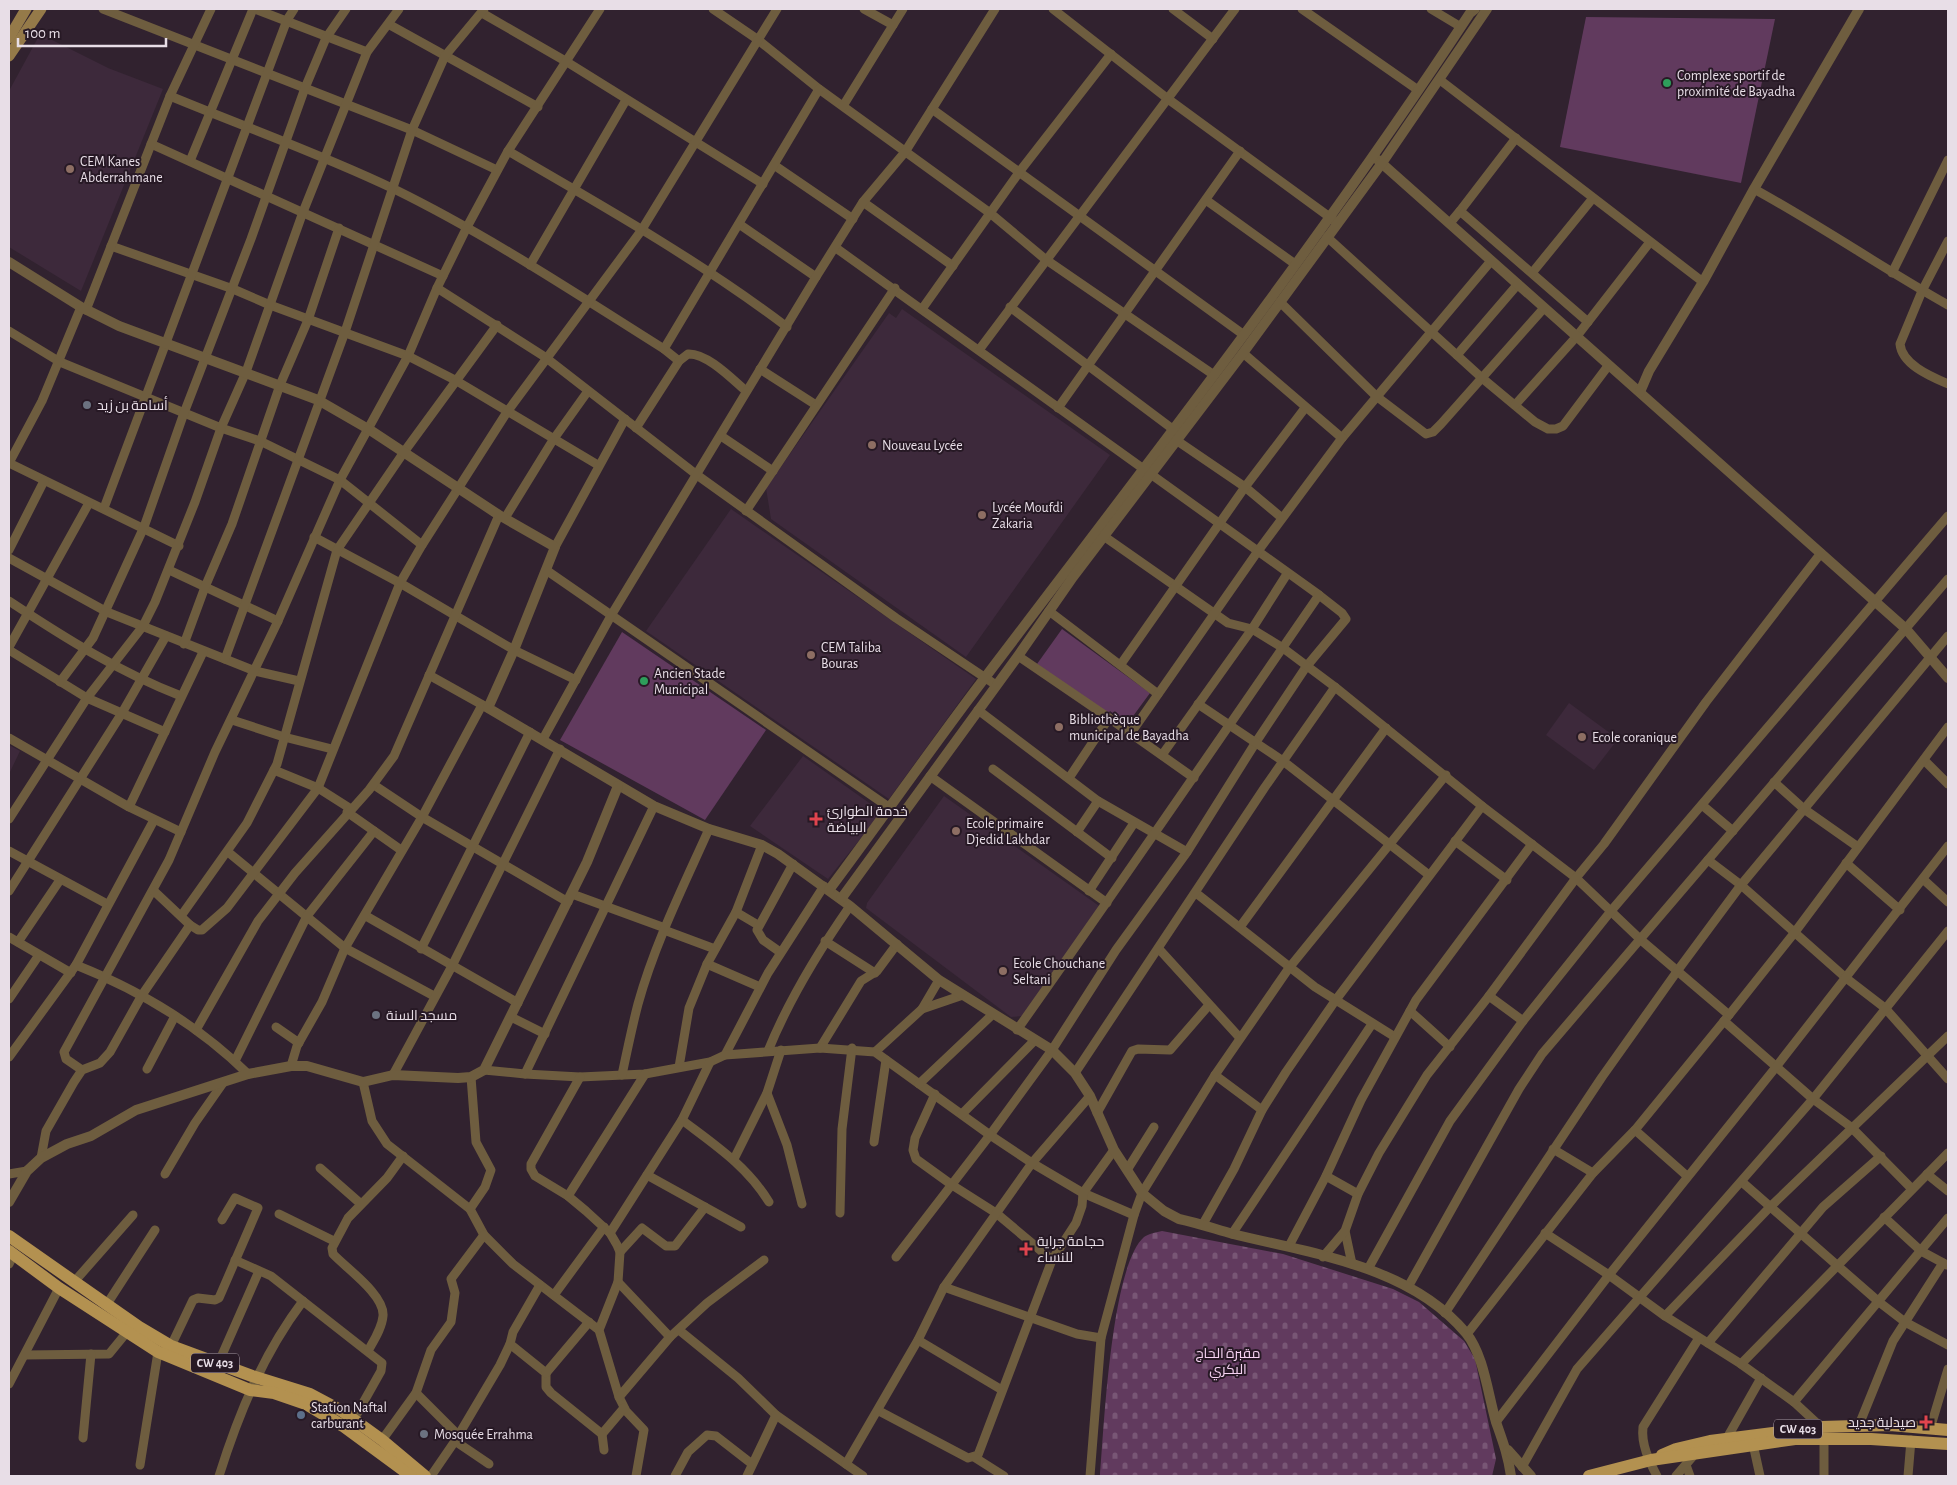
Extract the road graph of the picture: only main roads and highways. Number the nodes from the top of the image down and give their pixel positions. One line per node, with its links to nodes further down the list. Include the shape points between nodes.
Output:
1 (26, 9): 3 (main road)
2 (41, 9): 4 (main road)
3 (9, 38)
4 (9, 56)
5 (9, 1236): 12 (main road, CW 403, via 139,1327 172,1346 256,1378 310,1394 354,1419)
6 (10, 1257): 11 (main road, CW 403, via 158,1352 250,1390 282,1395 306,1404 343,1426)
7 (1948, 1430): 8 (main road, CW 403, via 1858,1425)
8 (1822, 1433): 9 (main road, CW 403); 10 (main road, CW 403, via 1753,1444 1690,1460); 10 (main road, CW 403, via 1727,1438 1676,1449)
9 (1948, 1444)
10 (1650, 1461): 13 (main road, CW 403)
11 (411, 1476)
12 (426, 1476)
13 (1589, 1476)

